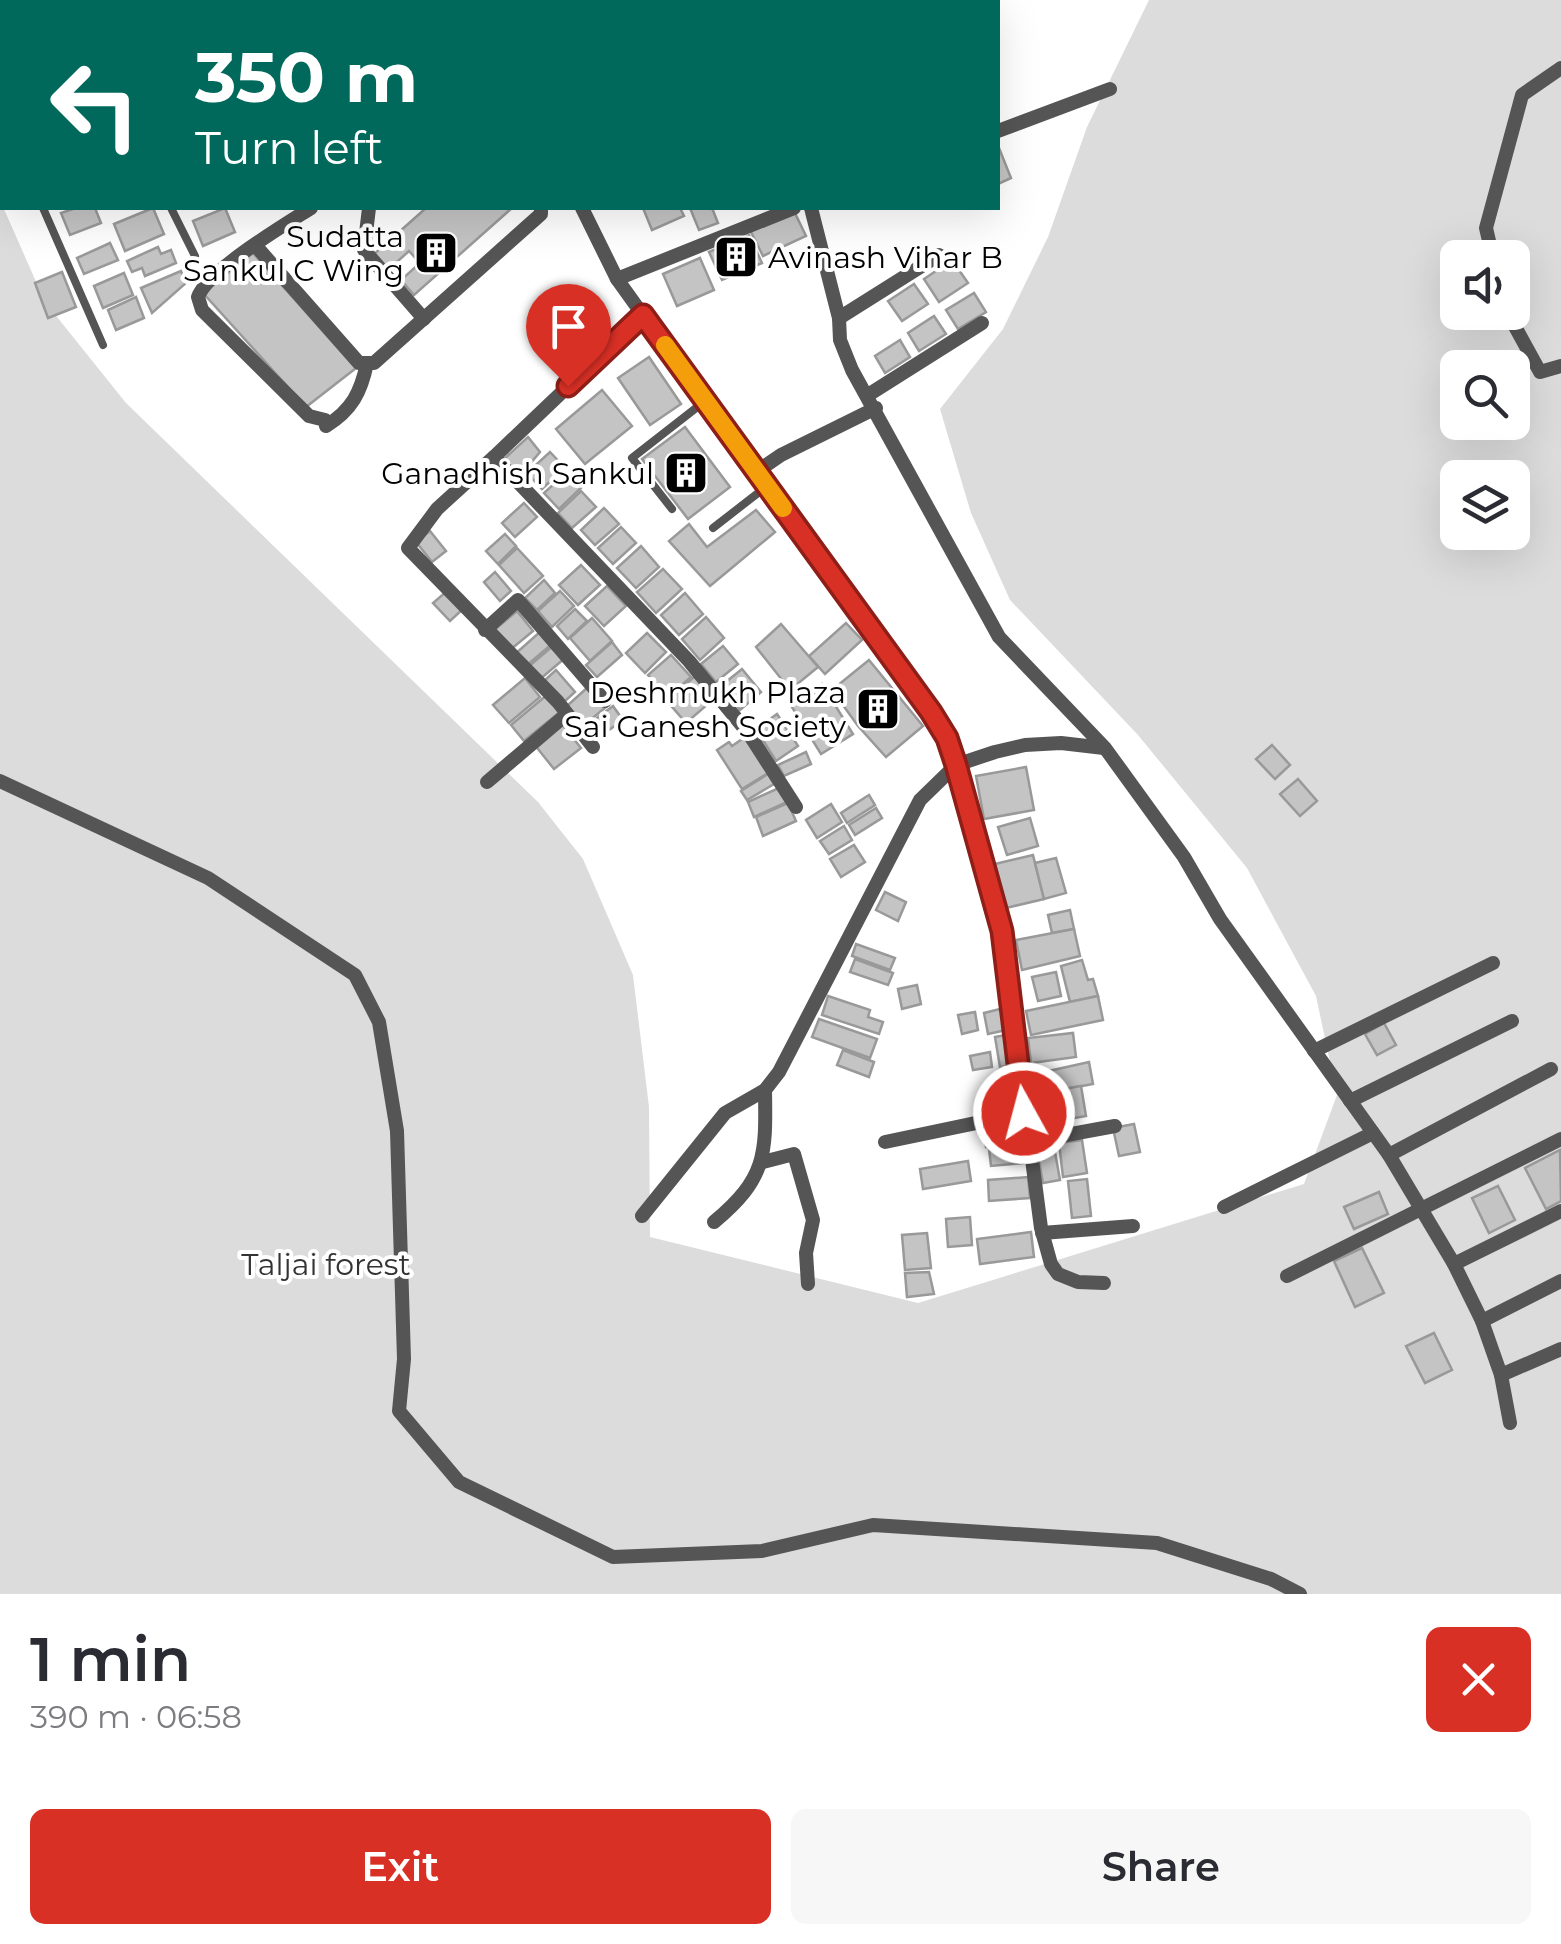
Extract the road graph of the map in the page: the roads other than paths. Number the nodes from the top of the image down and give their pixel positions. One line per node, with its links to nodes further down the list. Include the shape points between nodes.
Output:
1 (1561, 68): 12 (street, via 1522,95 1486,228)
2 (1110, 90): 3 (street)
3 (1000, 130)
4 (44, 210): 22 (lane)
5 (173, 210): 15 (lane)
6 (308, 210): 13 (street)
7 (368, 210): 19 (street, via 364,250)
8 (541, 210): 19 (street)
9 (584, 210): 16 (street)
10 (789, 210): 16 (street)
11 (812, 210): 18 (street)
12 (1489, 240)
13 (254, 245): 23 (street, via 359,362); 23 (street, via 200,290 202,310 326,426 356,400)
14 (939, 255): 18 (street)
15 (194, 256)
16 (632, 272): 17 (street)
17 (643, 315): 25 (street); 27 (street)
18 (839, 318): 26 (street, via 840,340)
19 (424, 319): 23 (street)
20 (982, 323): 26 (street)
21 (1517, 330): 24 (street, via 1540,372)
22 (104, 345)
23 (367, 363)
24 (1561, 366)
25 (705, 401): 28 (street); 30 (lane, via 632,458)
26 (872, 402): 28 (street); 36 (street, via 999,637)
27 (494, 457): 32 (street, via 437,509 408,548); 40 (street, via 690,660)
28 (761, 468): 29 (street)
29 (767, 486): 31 (lane); 37 (street, via 931,712)
30 (672, 509)
31 (713, 528)
32 (485, 630): 33 (street, via 518,600); 34 (street)
33 (605, 701)
34 (568, 714): 35 (street); 39 (street)
35 (593, 747)
36 (1105, 748): 37 (street, via 1025,745); 43 (street)
37 (956, 765): 45 (street, via 920,800); 47 (street, via 1002,931)
38 (0, 781): 71 (street, via 208,878 355,975 378,1022 397,1131 400,1411 459,1482 613,1557 762,1551 874,1525 1157,1543)
39 (488, 782)
40 (796, 807)
41 (1493, 964): 43 (street)
42 (1512, 1021): 46 (street)
43 (1314, 1050): 46 (street)
44 (1550, 1069): 53 (street)
45 (765, 1090): 54 (street); 58 (street, via 725,1113)
46 (1350, 1100): 49 (street)
47 (1024, 1113): 51 (street); 52 (street)
48 (1116, 1126): 52 (street)
49 (1373, 1133): 53 (street); 55 (street)
50 (1561, 1139): 56 (street)
51 (886, 1142)
52 (1028, 1142): 61 (street)
53 (1389, 1155): 56 (street)
54 (763, 1162): 59 (street, via 746,1192); 66 (street, via 794,1154 812,1220)
55 (1224, 1207)
56 (1422, 1211): 62 (street); 63 (street)
57 (1561, 1211): 62 (street)
58 (642, 1216)
59 (714, 1222)
60 (1133, 1226): 61 (street)
61 (1042, 1233): 65 (street, via 1058,1274)
62 (1454, 1264): 67 (street)
63 (1288, 1276)
64 (1561, 1281): 67 (street)
65 (1104, 1282)
66 (808, 1284)
67 (1482, 1320): 69 (street)
68 (1561, 1349): 69 (street)
69 (1501, 1376): 70 (street)
70 (1510, 1423)
71 (1300, 1594)

